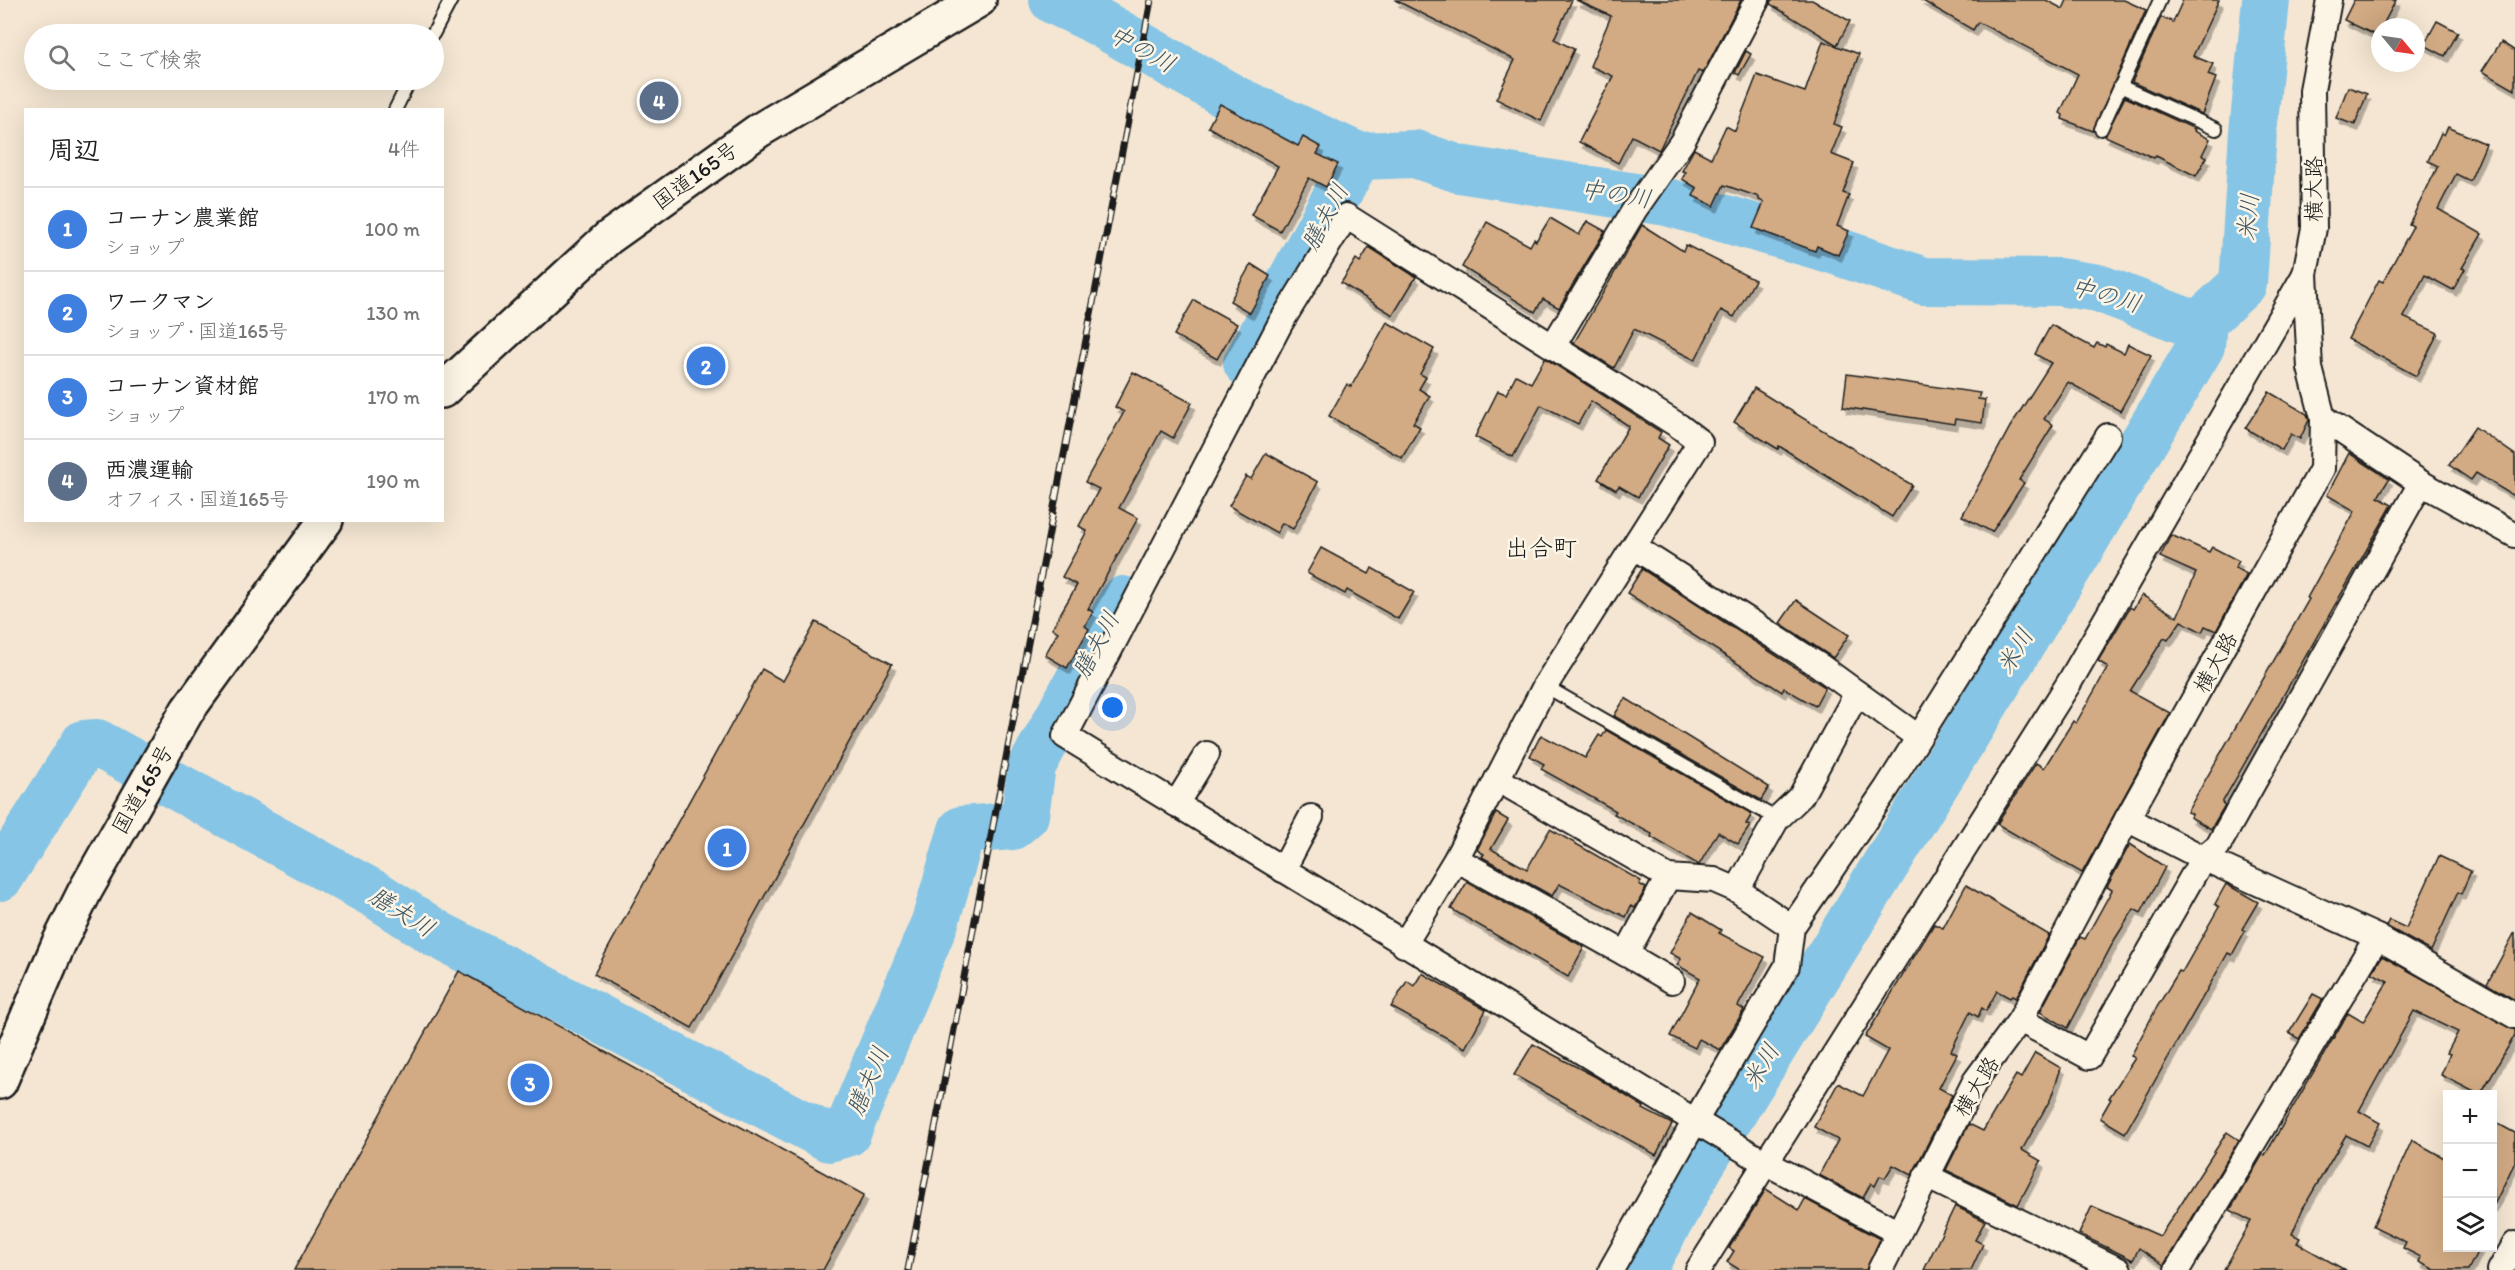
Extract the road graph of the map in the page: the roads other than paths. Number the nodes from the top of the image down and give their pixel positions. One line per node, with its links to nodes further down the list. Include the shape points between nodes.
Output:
1 (451, 0): 6 (lane)
2 (978, 0): 14 (highway, 国道165号, via 758,130 608,238)
3 (1758, 0): 13 (street, via 1682,142 1635,209)
4 (2160, 0): 7 (lane)
5 (2329, 0): 12 (street, 横大路, via 2312,90 2314,228)
6 (438, 24)
7 (2120, 86): 10 (lane); 11 (lane)
8 (405, 90): 9 (lane)
9 (396, 108)
10 (2101, 129)
11 (2216, 129)
12 (2305, 274): 15 (street, 横大路, via 2310,368); 44 (street, via 2069,683)
13 (1553, 346): 20 (street, via 1700,442); 26 (street, via 1346,216 1280,324 1065,736)
14 (444, 389)
15 (2324, 418): 17 (street); 29 (street, 横大路, via 2322,469)
16 (2108, 436): 23 (street)
17 (2421, 483): 19 (street); 30 (street, via 2218,846)
18 (325, 522): 42 (highway, 国道165号, via 187,711 59,943)
19 (2515, 535)
20 (1634, 547): 21 (street); 22 (street)
21 (1545, 686): 25 (street); 28 (lane)
22 (1857, 693): 23 (street); 28 (street, via 1801,796)
23 (1918, 737): 35 (street)
24 (1207, 754): 26 (street)
25 (1497, 779): 31 (street); 33 (street)
26 (1176, 804): 32 (street)
27 (1311, 817): 32 (street)
28 (1777, 819): 34 (street)
29 (2127, 819): 30 (street); 41 (street, 横大路)
30 (2203, 858): 36 (street); 41 (street, via 2089,1057)
31 (1456, 859): 37 (street); 38 (street)
32 (1283, 870): 37 (street)
33 (1668, 877): 34 (street, via 1714,880); 38 (street)
34 (1737, 890): 35 (street)
35 (1792, 927): 43 (street, via 1787,966)
36 (2377, 937): 40 (street); 52 (street)
37 (1404, 945): 43 (street)
38 (1626, 954): 39 (street)
39 (1672, 981)
40 (2515, 1016)
41 (2020, 1020): 45 (street, 横大路, via 1975,1081)
42 (0, 1082)
43 (1700, 1123): 44 (street); 48 (street)
44 (1763, 1160): 46 (street); 49 (street)
45 (1926, 1176): 46 (street, 横大路); 51 (street)
46 (1897, 1232): 50 (street, 横大路)
47 (2515, 1244): 53 (street)
48 (1611, 1270)
49 (1698, 1270)
50 (1880, 1270)
51 (2119, 1270)
52 (2177, 1270)
53 (2500, 1270)

